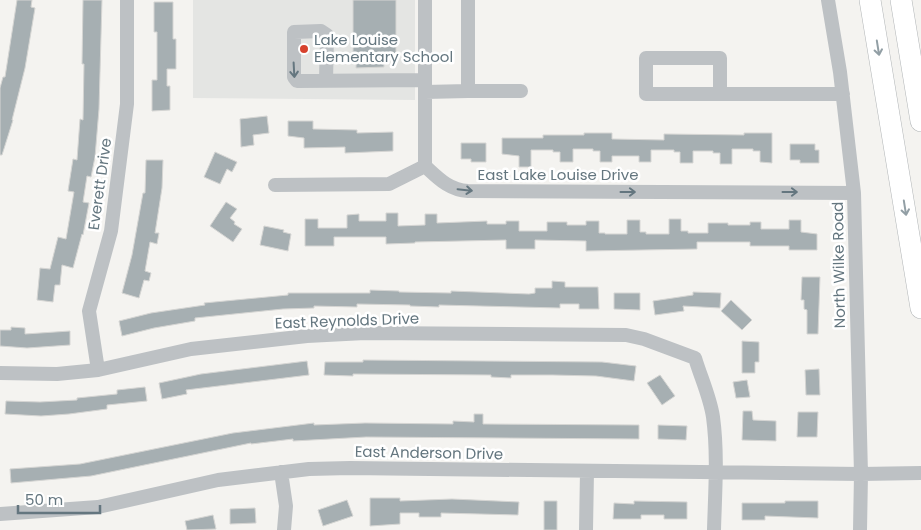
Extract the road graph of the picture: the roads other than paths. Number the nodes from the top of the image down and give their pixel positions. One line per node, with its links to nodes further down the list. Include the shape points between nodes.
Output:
1 (127, 0): 18 (street, Everett Drive, via 127,104 111,231 89,311)
2 (425, 0): 8 (street)
3 (468, 0): 9 (street)
4 (828, 0): 12 (street, North Wilke Road)
5 (870, 0): 17 (highway, one-way to 17)
6 (901, 0): 13 (highway)
7 (326, 81): 8 (street)
8 (425, 86): 9 (street); 14 (street)
9 (468, 91): 10 (street)
10 (521, 91)
11 (720, 93): 11 (street, via 646,94 646,58 720,58); 12 (street)
12 (843, 94): 16 (street, North Wilke Road)
13 (921, 121)
14 (425, 166): 15 (street, via 389,184); 16 (street, East Lake Louise Drive, one-way to 16, via 446,185 468,191)
15 (274, 185)
16 (854, 193): 24 (street, North Wilke Road)
17 (921, 308)
18 (98, 370): 19 (street, East Reynolds Drive, via 57,374); 22 (street, East Reynolds Drive, via 191,349 307,336 365,333 626,335 695,358 713,418)
19 (0, 373)
20 (587, 471): 21 (street, East Anderson Drive, via 350,468); 22 (street, East Anderson Drive); 27 (street)
21 (281, 472): 25 (street, East Anderson Drive, via 218,480 98,507); 26 (street, via 286,506)
22 (715, 473): 24 (street, East Anderson Drive); 28 (street)
23 (921, 473): 24 (street, East Anderson Drive)
24 (860, 474): 29 (street, North Wilke Road)
25 (0, 514)
26 (284, 530)
27 (586, 530)
28 (714, 530)
29 (860, 530)

